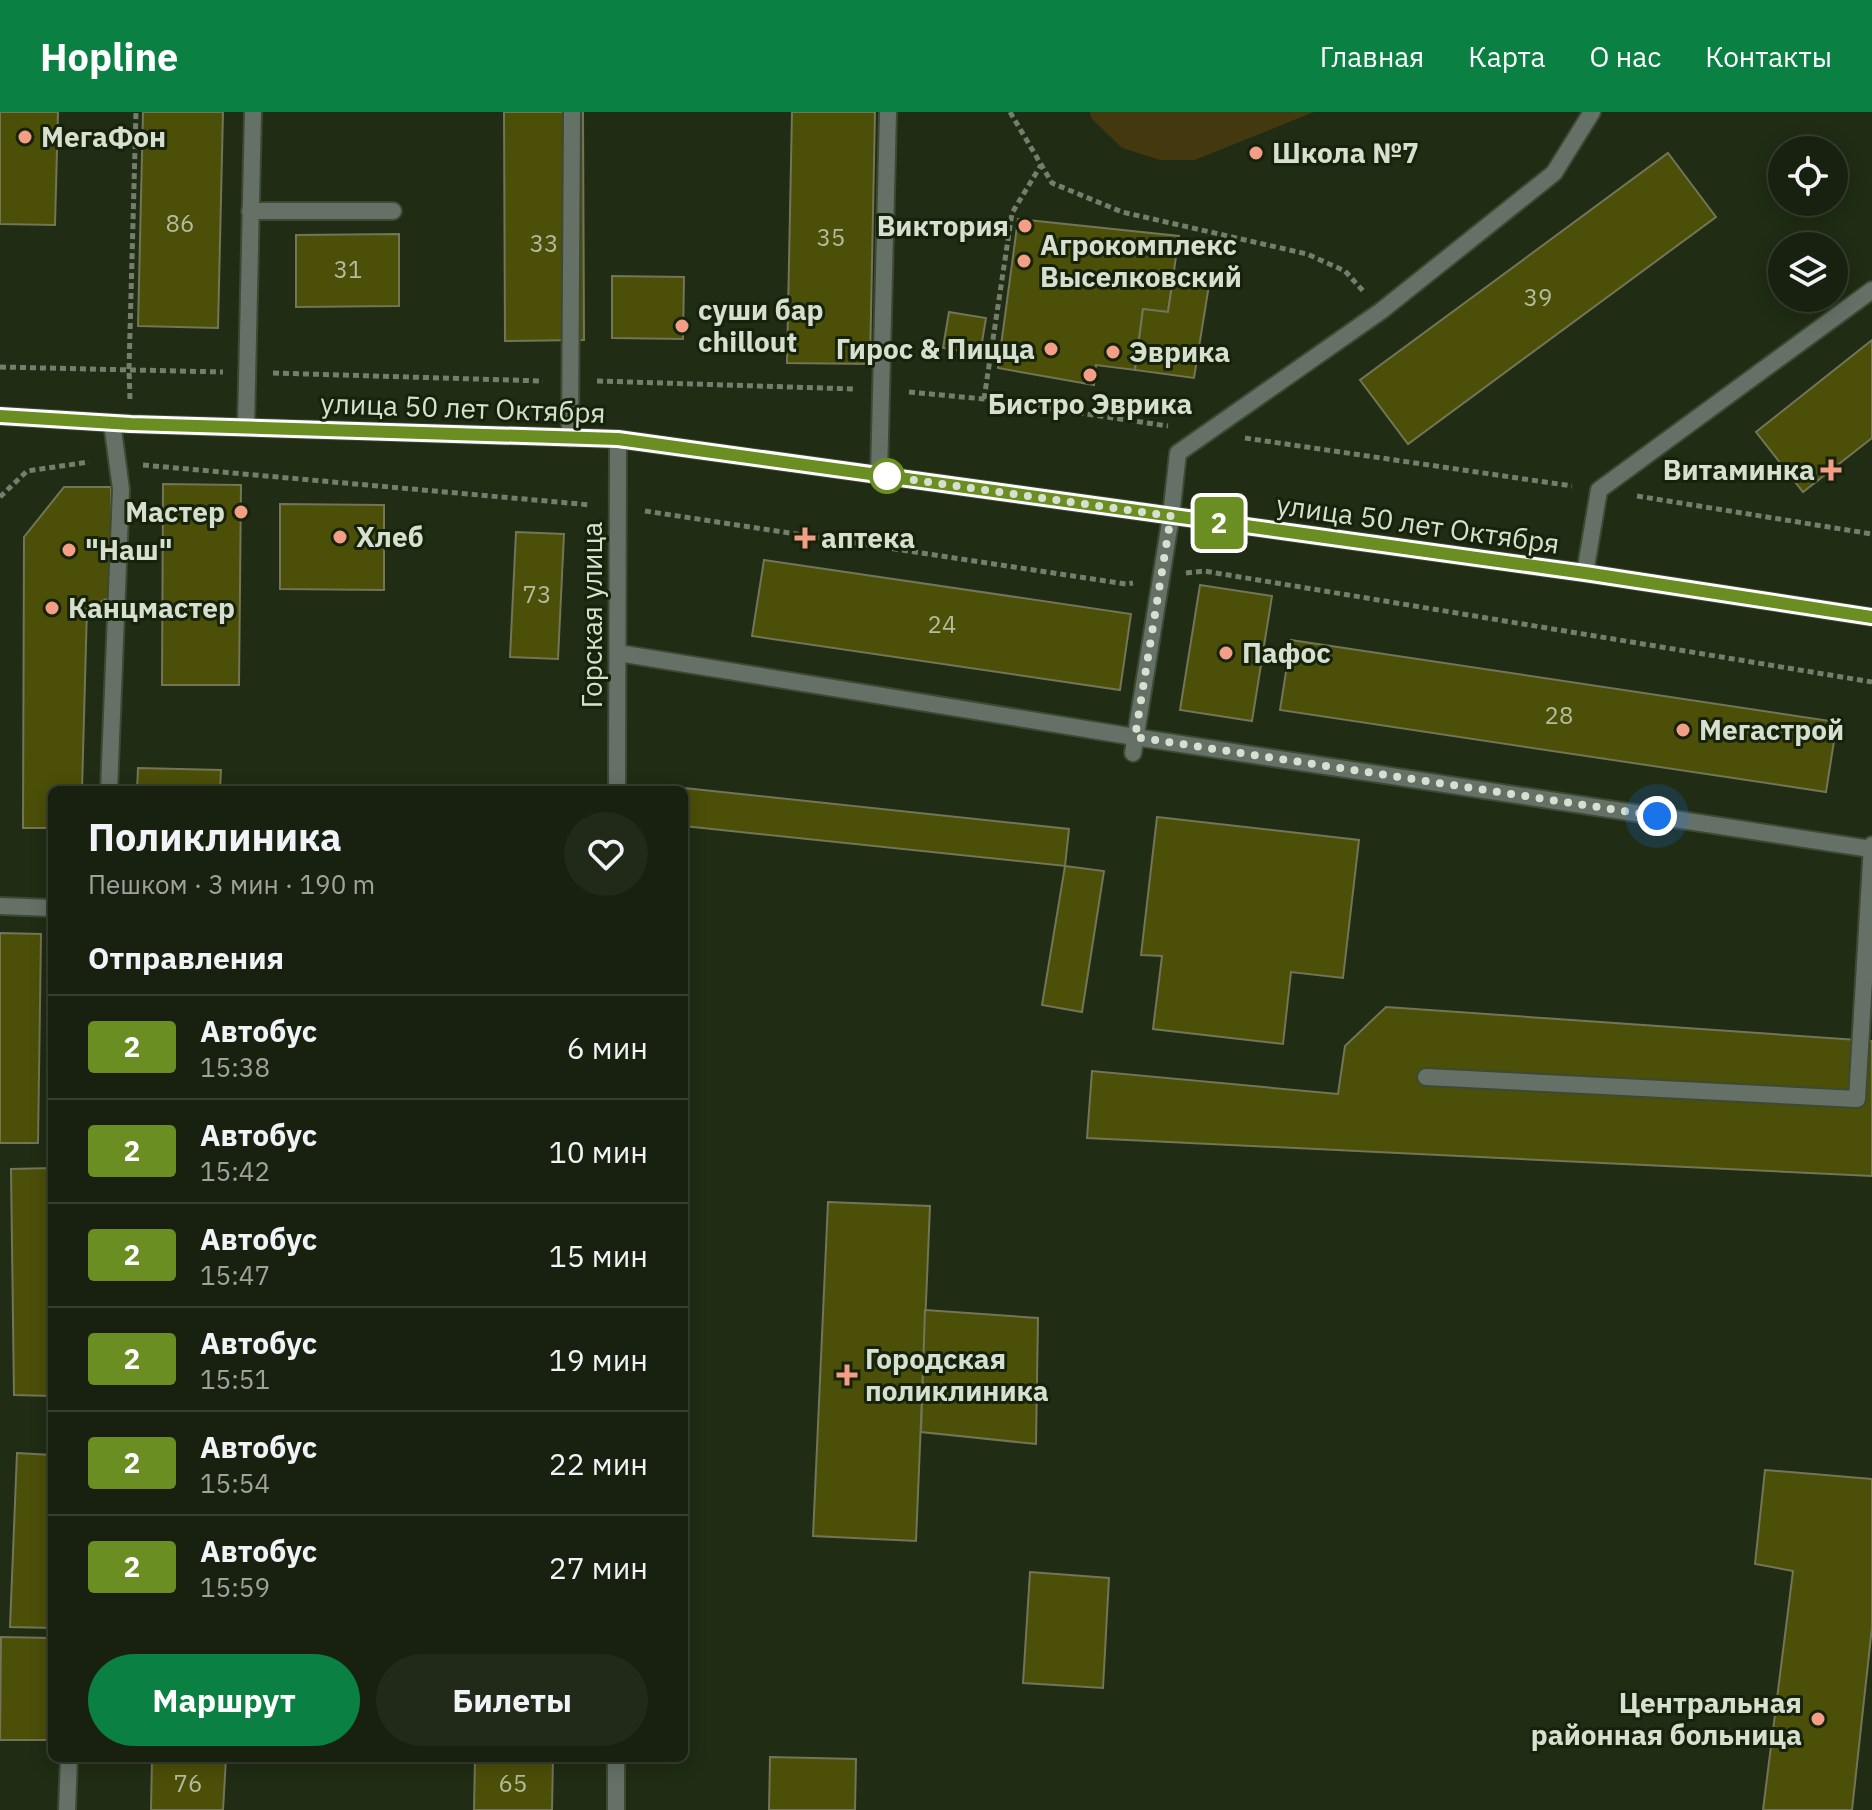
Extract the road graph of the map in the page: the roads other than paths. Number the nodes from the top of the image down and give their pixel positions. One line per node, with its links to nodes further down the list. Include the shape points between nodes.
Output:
1 (253, 112): 5 (street)
2 (572, 112): 11 (street)
3 (888, 112): 13 (street)
4 (1592, 112): 14 (street, via 1554,173 1381,311 1178,453)
5 (250, 211): 6 (street); 10 (street)
6 (393, 211)
7 (1872, 290): 15 (street, via 1599,490)
8 (0, 416): 9 (main road, улица 50 лет Октября)
9 (112, 423): 10 (main road, улица 50 лет Октября); 19 (street, via 121,489)
10 (246, 426): 11 (main road, улица 50 лет Октября)
11 (570, 438): 12 (main road, улица 50 лет Октября)
12 (618, 439): 13 (main road, улица 50 лет Октября); 17 (street, Горская улица)
13 (879, 475): 14 (main road, улица 50 лет Октября)
14 (1171, 516): 15 (main road, улица 50 лет Октября); 18 (street)
15 (1585, 573): 16 (main road, улица 50 лет Октября)
16 (1872, 617)
17 (618, 653): 18 (street); 20 (street, Горская улица)
18 (1134, 745): 21 (street)
19 (109, 786)
20 (617, 786)
21 (1872, 847): 24 (street, via 1857,1099)
22 (0, 906): 23 (street)
23 (48, 908)
24 (1426, 1077)
25 (69, 1762): 27 (street)
26 (616, 1762): 28 (street)
27 (67, 1810)
28 (616, 1810)

